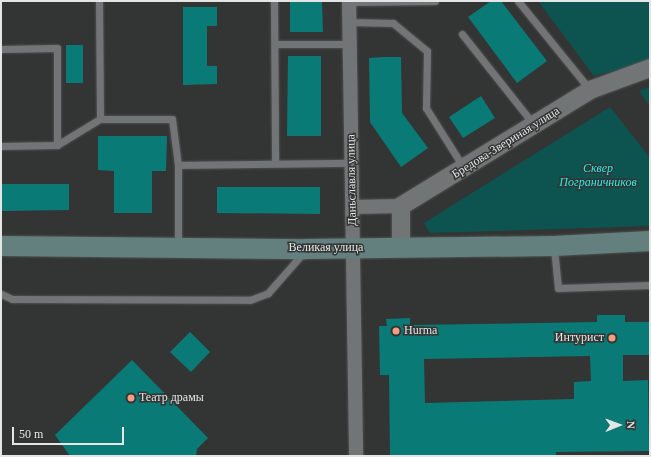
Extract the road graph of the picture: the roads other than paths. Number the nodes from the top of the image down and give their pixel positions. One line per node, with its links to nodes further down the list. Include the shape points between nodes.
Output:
1 (99, 1): 13 (lane)
2 (274, 1): 8 (lane)
3 (349, 1): 4 (lane); 6 (street, Даньславля улица)
4 (435, 1)
5 (518, 1): 12 (lane)
6 (349, 22): 9 (street, Даньславля улица); 20 (lane, via 393,23 427,51 426,108)
7 (462, 34): 14 (lane)
8 (275, 44): 9 (lane); 17 (lane)
9 (350, 44): 18 (street, Даньславля улица)
10 (1, 49): 15 (lane, via 57,48)
11 (650, 68): 12 (street, Бредова-Звериная улица)
12 (590, 90): 14 (street, Бредова-Звериная улица)
13 (100, 119): 15 (lane); 19 (lane, via 172,118)
14 (534, 125): 20 (street, Бредова-Звериная улица)
15 (57, 145): 16 (lane)
16 (1, 146)
17 (275, 163): 18 (lane); 19 (lane)
18 (352, 163): 22 (street, Даньславля улица)
19 (178, 165): 27 (lane)
20 (465, 169): 21 (street, Бредова-Звериная улица)
21 (401, 206): 22 (street); 26 (street)
22 (353, 207): 28 (street, Даньславля улица)
23 (650, 241): 25 (main road, Великая улица)
24 (1, 246): 27 (main road, Великая улица)
25 (554, 246): 26 (main road, Великая улица); 30 (lane, via 558,288)
26 (401, 247): 28 (main road, Великая улица)
27 (178, 248): 29 (main road, Великая улица)
28 (354, 248): 29 (main road, Великая улица); 32 (street, Даньславля улица)
29 (306, 249): 31 (lane, via 268,293 257,298 12,299)
30 (650, 285)
31 (1, 294)
32 (356, 456)

